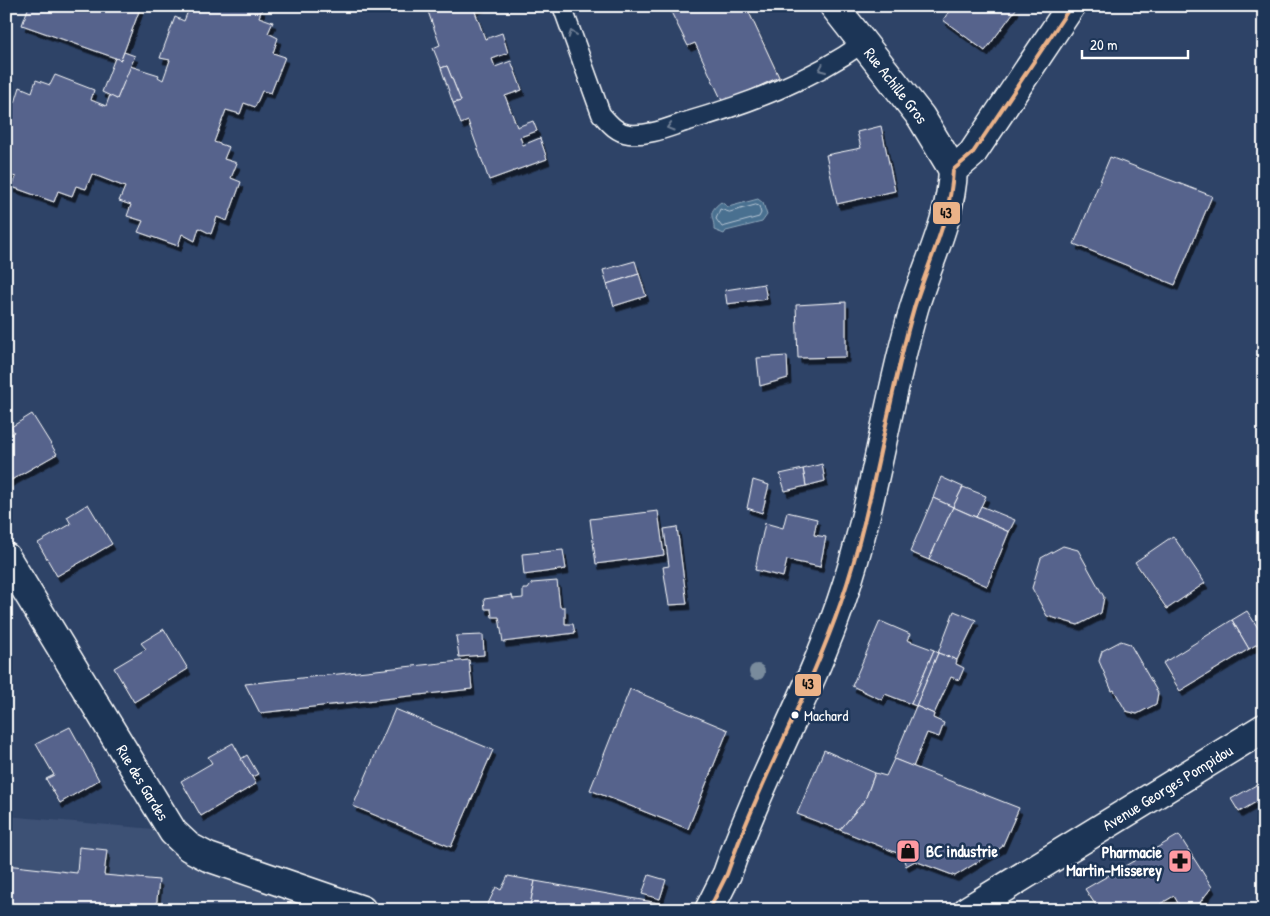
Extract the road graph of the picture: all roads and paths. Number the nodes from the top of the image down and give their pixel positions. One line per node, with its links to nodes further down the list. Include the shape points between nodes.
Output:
1 (562, 6): 4 (lane, one-way to 1, via 833,64 740,106 645,134 627,134 612,127 601,114)
2 (834, 6): 4 (street, Rue Achille Gros)
3 (1071, 6): 5 (street, via 972,154)
4 (863, 43): 5 (street, Rue Achille Gros, via 921,118)
5 (952, 170): 8 (street, via 948,209 914,308 842,601)
6 (6, 556): 9 (street, Rue des Gardes, via 173,832 189,847 208,857)
7 (1264, 728): 10 (street, Avenue Georges Pompidou)
8 (715, 905)
9 (362, 910)
10 (968, 910)

